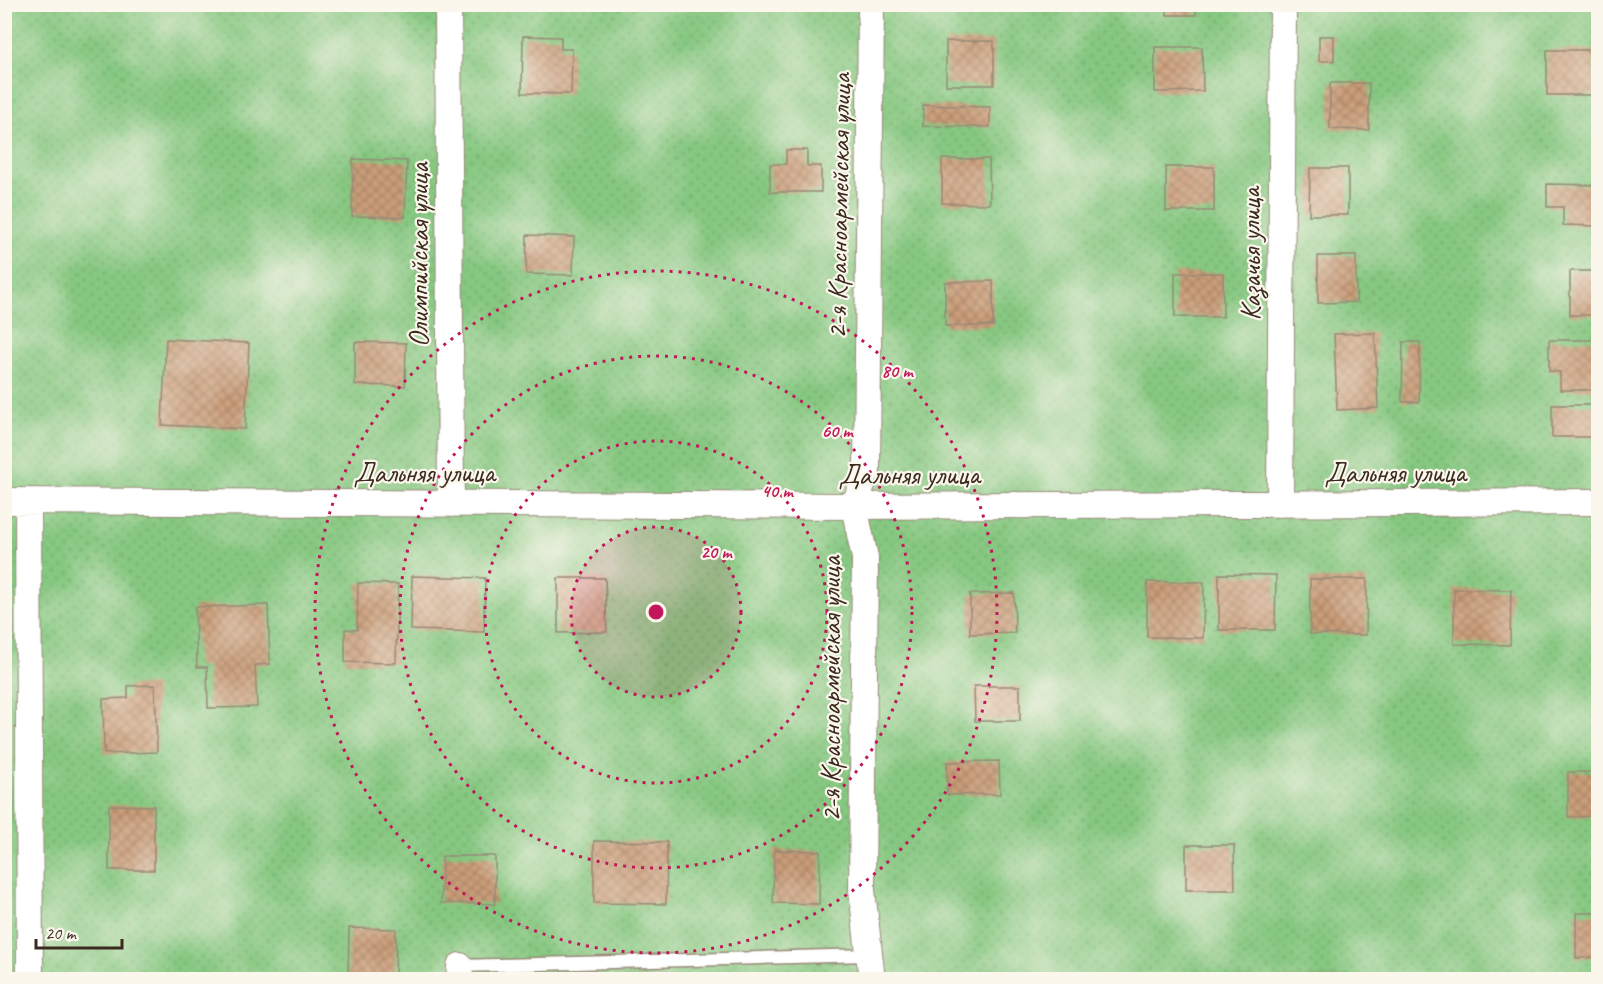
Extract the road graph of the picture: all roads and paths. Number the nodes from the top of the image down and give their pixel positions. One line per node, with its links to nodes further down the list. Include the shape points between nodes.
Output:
1 (448, 4): 6 (street, Олимпийская улица)
2 (871, 4): 8 (street, 2-я Красноармейская улица, via 867,471)
3 (1283, 4): 7 (street, Казачья улица)
4 (16, 501): 6 (street, Дальняя улица); 11 (street)
5 (1599, 502): 7 (street, Дальняя улица)
6 (451, 504): 8 (street, Дальняя улица)
7 (1280, 504): 8 (street, Дальняя улица)
8 (854, 506): 9 (street, 2-я Красноармейская улица, via 864,558 862,890)
9 (871, 967): 10 (lane)
10 (460, 973)
11 (30, 980)

